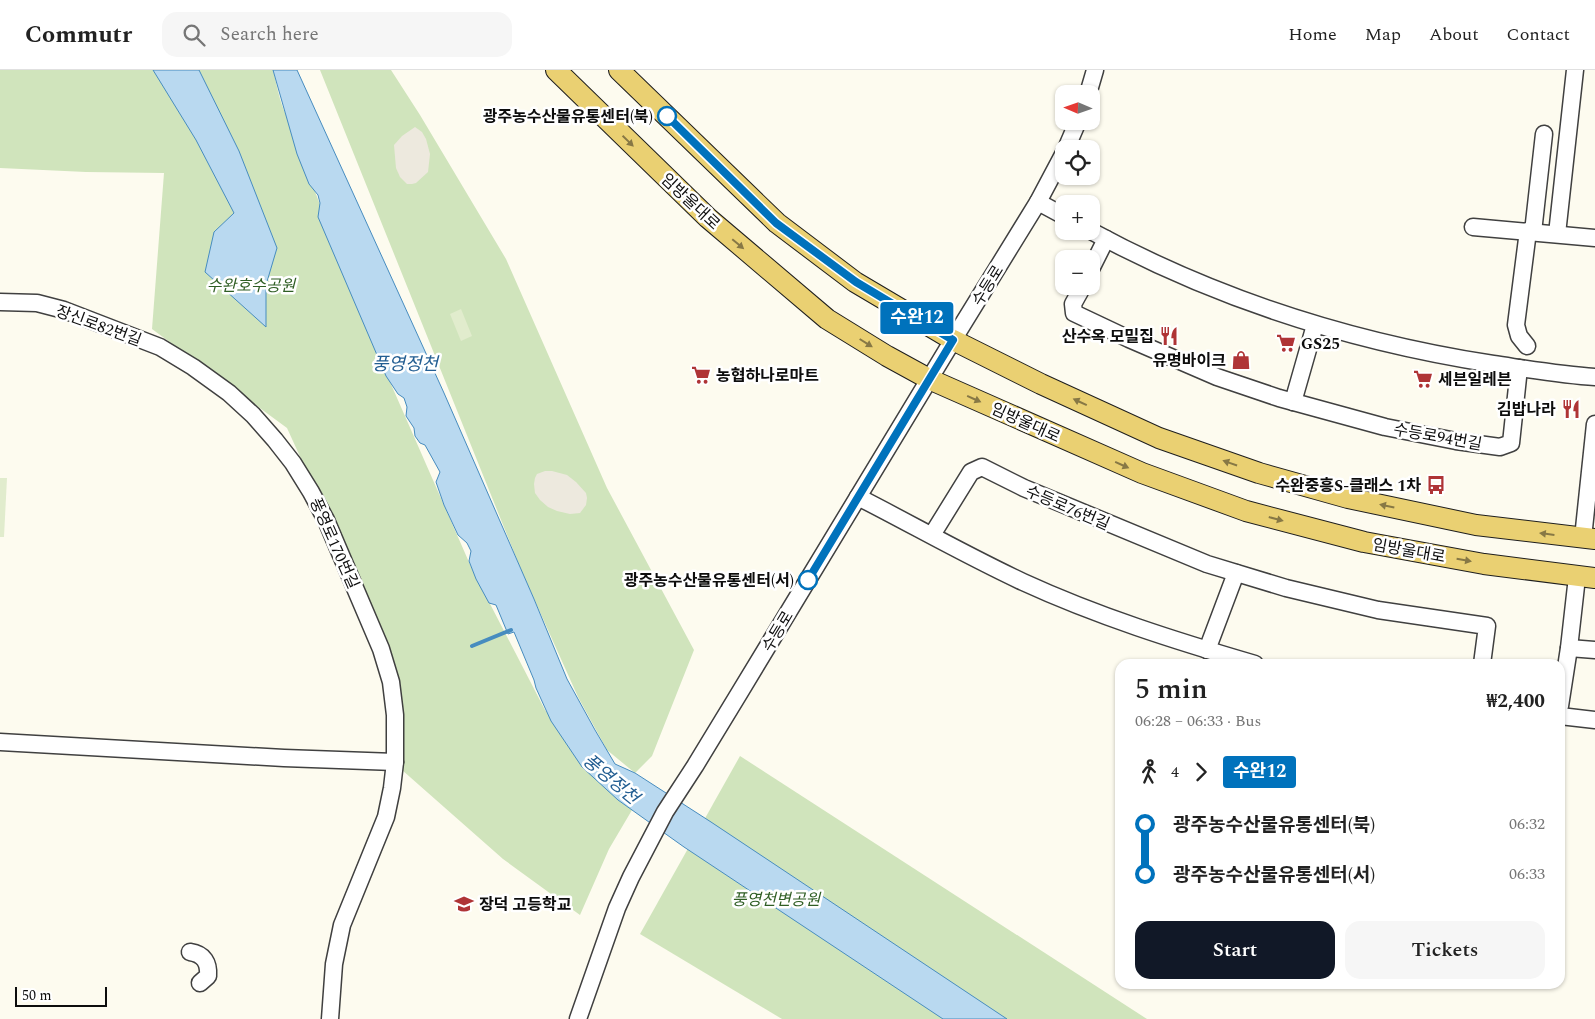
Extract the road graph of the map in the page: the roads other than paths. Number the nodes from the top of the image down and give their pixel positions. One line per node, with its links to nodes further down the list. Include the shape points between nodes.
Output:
1 (556, 70): 25 (main road, 임방울대로, one-way to 25, via 708,218 827,319)
2 (620, 70): 20 (main road, via 776,223 856,282)
3 (1095, 70): 5 (street)
4 (1575, 70): 12 (street)
5 (1091, 85)
6 (1544, 134): 11 (street)
7 (1055, 170): 8 (street, 수등로)
8 (1038, 202): 9 (street); 20 (street, 수등로)
9 (1055, 211)
10 (1473, 226): 11 (street)
11 (1530, 232): 12 (street); 21 (street, via 1516,325)
12 (1557, 234): 14 (street)
13 (1100, 236): 15 (street)
14 (1595, 238)
15 (1106, 239): 16 (street); 19 (street, via 1244,301)
16 (1100, 251)
17 (1078, 295): 26 (street, 수등로94번길, via 1074,312 1217,377)
18 (0, 302): 22 (street, 장신로82번길, via 37,303 64,310 160,347)
19 (1315, 325): 23 (street, via 1449,357); 26 (street)
20 (953, 340): 25 (street, 수등로); 31 (main road, one-way to 20, via 1476,525 1348,498 1259,473 1159,438)
21 (1527, 346)
22 (193, 366): 43 (street, 풍영로170번길, via 228,392 275,440 293,463 326,520 381,649 395,715)
23 (1519, 368): 24 (street); 26 (street, 수등로94번길, via 1511,443 1500,447 1385,427)
24 (1595, 377)
25 (929, 379): 29 (street, 수등로); 33 (main road, 임방울대로, one-way to 33, via 1142,473 1246,511 1364,542 1484,564)
26 (1293, 402)
27 (1595, 424): 28 (street)
28 (1594, 446): 31 (street)
29 (858, 497): 30 (street); 47 (street, 수등로, via 665,812 617,908)
30 (932, 535): 32 (street, 수등로76번길, via 970,472 982,467 1139,537); 35 (street, via 1064,599)
31 (1589, 539)
32 (1236, 573): 35 (street); 38 (street, 수등로76번길, via 1378,610 1487,626)
33 (1586, 577): 34 (street)
34 (1569, 648): 36 (street); 39 (street)
35 (1206, 650): 37 (street)
36 (1595, 650)
37 (1238, 659)
38 (1483, 659)
39 (1565, 674)
40 (1565, 717): 41 (street)
41 (1595, 720)
42 (0, 742): 43 (street)
43 (395, 762): 46 (street, 풍영로170번길, via 386,817 342,925 334,964)
44 (190, 952): 45 (street, via 206,960 208,976)
45 (200, 983)
46 (330, 1019)
47 (578, 1019)

